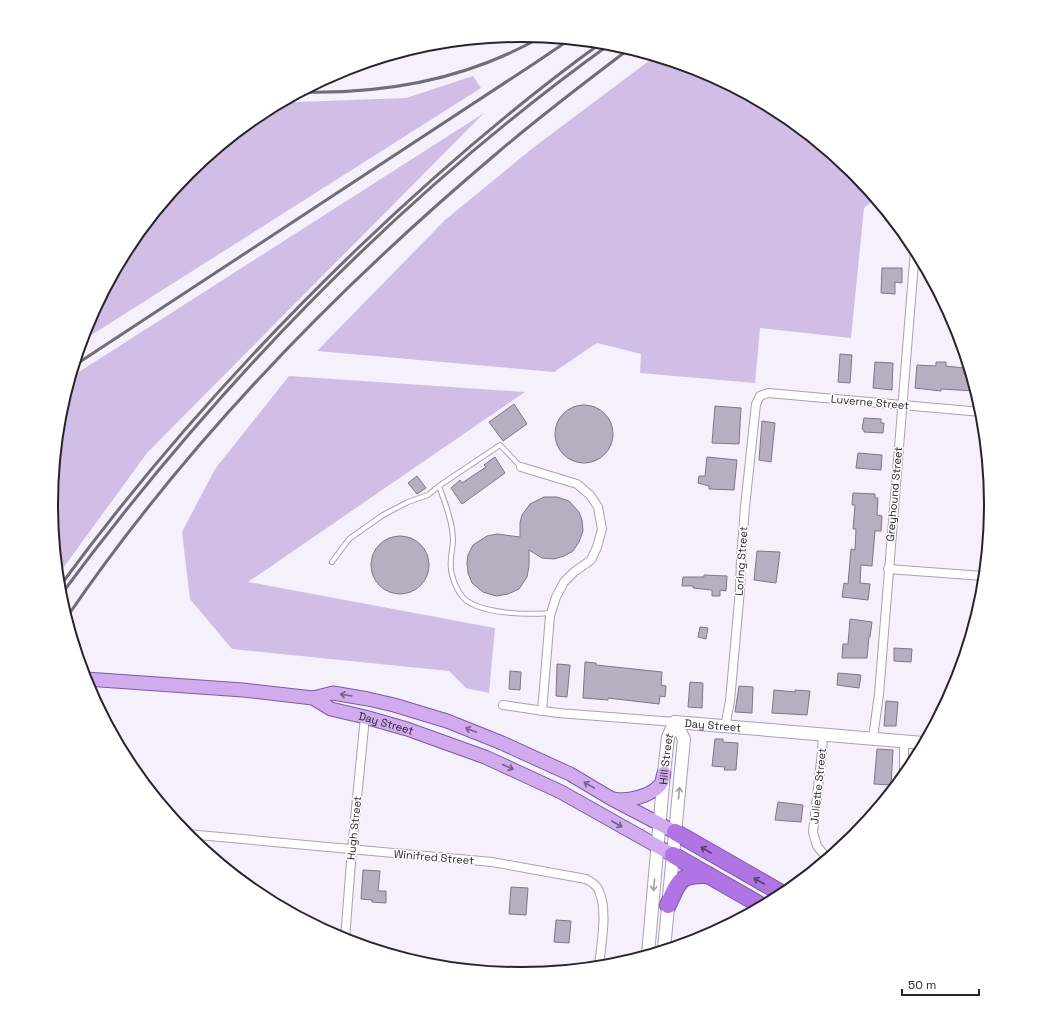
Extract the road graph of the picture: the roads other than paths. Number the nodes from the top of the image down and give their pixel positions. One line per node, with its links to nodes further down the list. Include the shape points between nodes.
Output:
1 (915, 263): 3 (street, Greyhound Street)
2 (760, 396): 3 (street, Luverne Street, via 768,393); 17 (street, Loring Street, via 756,404 745,507 740,590)
3 (901, 405): 4 (street, Luverne Street); 8 (street, Greyhound Street)
4 (974, 411)
5 (521, 467): 6 (lane, via 500,445); 10 (street, via 577,484 590,495 598,507 602,529 597,547 591,560 564,582)
6 (439, 486): 7 (lane, via 428,495 383,515 349,539); 10 (lane, via 450,520 453,540 451,574 455,586 466,600 484,608)
7 (332, 562)
8 (888, 569): 9 (street); 19 (street, Greyhound Street, via 879,694)
9 (978, 576)
10 (551, 613): 14 (street)
11 (93, 680): 12 (main road, Day Street, via 244,690)
12 (314, 698): 15 (main road, Day Street, via 331,709); 24 (main road, Day Street, one-way to 12, via 570,774 532,756 446,721 368,699 333,693)
13 (503, 705): 14 (street, Day Street)
14 (542, 711): 16 (street, Day Street)
15 (365, 717): 28 (main road, Day Street, one-way to 28, via 427,735 485,757 561,792); 29 (street, Hugh Street)
16 (675, 722): 17 (street, Day Street); 23 (street, Hill Street, via 668,738); 26 (street, Hill Street, one-way to 16, via 684,739)
17 (726, 727): 18 (street, Day Street)
18 (823, 734): 19 (street, Day Street); 30 (street, Juliette Street, via 813,832 817,846)
19 (873, 738): 20 (street, Day Street)
20 (904, 741): 21 (street, Day Street); 22 (street)
21 (918, 742)
22 (904, 764)
23 (664, 773): 24 (main road, via 660,785 650,792 620,800); 25 (street, Hill Street)
24 (612, 799): 25 (main road, Day Street)
25 (660, 824): 26 (main road, Day Street); 28 (street, Hill Street)
26 (675, 832): 31 (street, Hill Street); 33 (highway, one-way to 26)
27 (197, 835): 29 (street, Winifred Street)
28 (657, 847): 31 (main road, Day Street); 38 (street, Hill Street, one-way to 38)
29 (352, 849): 36 (street, Hugh Street); 39 (street, Winifred Street, via 492,862 586,879 600,891 602,929)
30 (824, 854)
31 (673, 855): 32 (highway); 35 (street, Hill Street)
32 (708, 875): 34 (highway); 35 (highway, via 683,878)
33 (776, 890)
34 (756, 903)
35 (668, 904): 37 (street, Hill Street)
36 (346, 933)
37 (664, 944)
38 (648, 949)
39 (599, 960)

